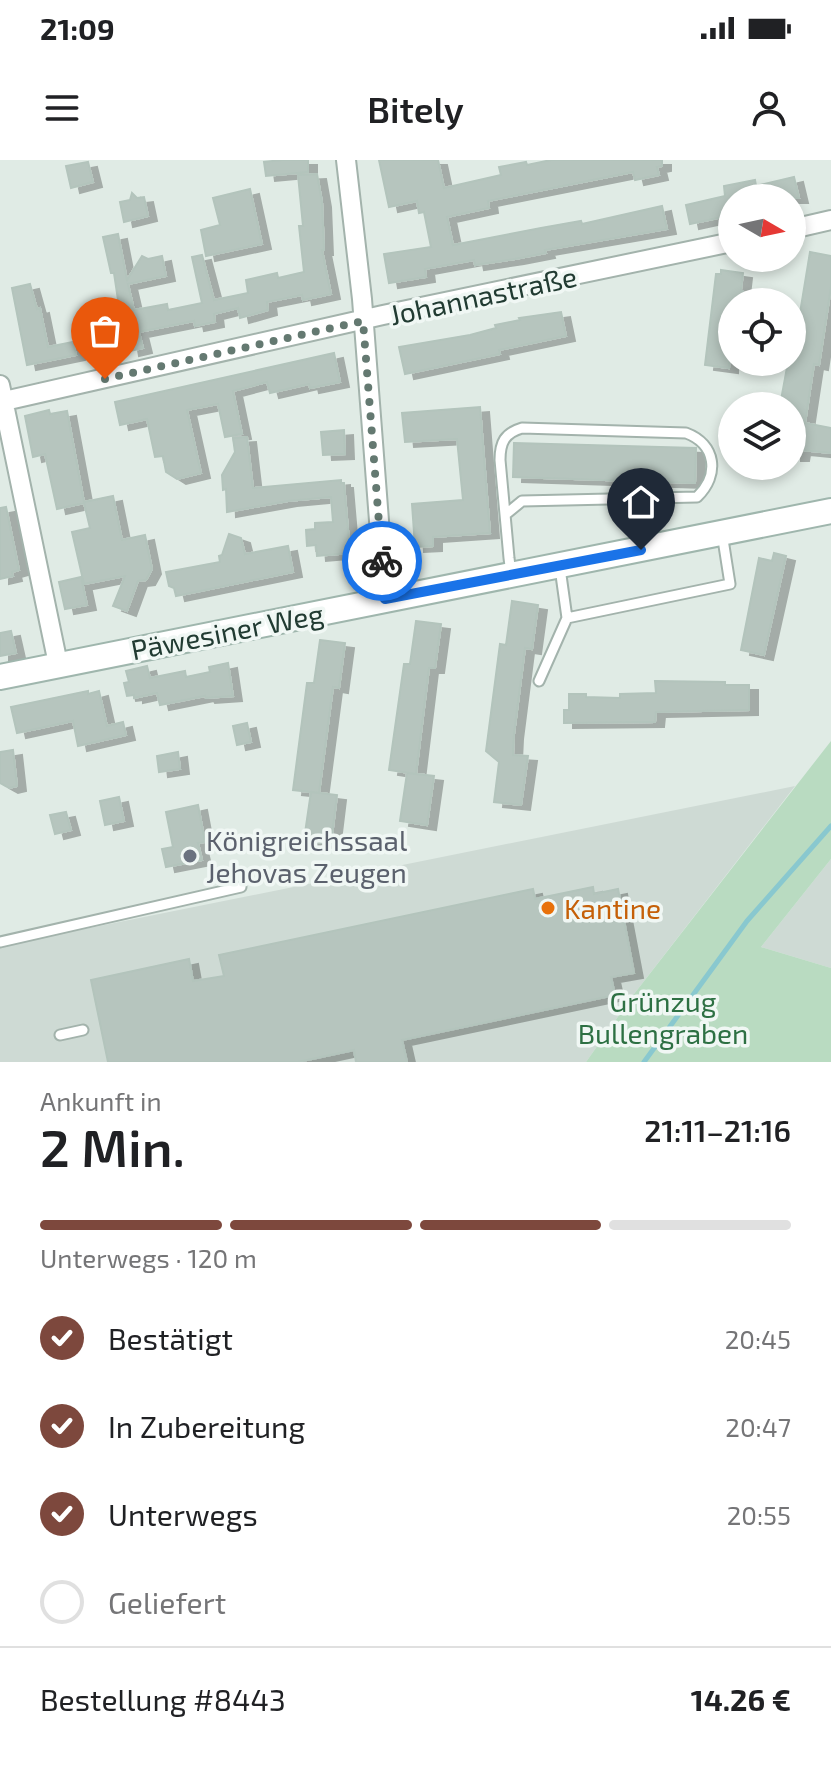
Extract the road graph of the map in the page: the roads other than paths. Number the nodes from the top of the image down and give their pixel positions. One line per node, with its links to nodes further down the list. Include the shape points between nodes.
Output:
1 (346, 160): 5 (street)
2 (831, 220): 3 (street)
3 (806, 226)
4 (718, 245): 5 (street, Johannastraße)
5 (363, 321): 6 (street, Johannastraße); 12 (street)
6 (1, 396): 14 (street)
7 (831, 511): 9 (street, Päwesiner Weg)
8 (505, 515): 8 (lane, via 522,501 697,497 711,476 708,448 686,433 512,431 500,450); 11 (lane)
9 (722, 533): 10 (street, Päwesiner Weg); 13 (lane, via 730,584)
10 (559, 567): 11 (street, Päwesiner Weg); 13 (lane)
11 (511, 575): 12 (street, Päwesiner Weg)
12 (385, 599): 14 (street, Päwesiner Weg)
13 (567, 618): 16 (lane)
14 (58, 664): 15 (street, Päwesiner Weg)
15 (0, 677)
16 (539, 681)
17 (241, 887): 18 (lane)
18 (0, 942)
19 (83, 1030): 20 (lane)
20 (60, 1035)

